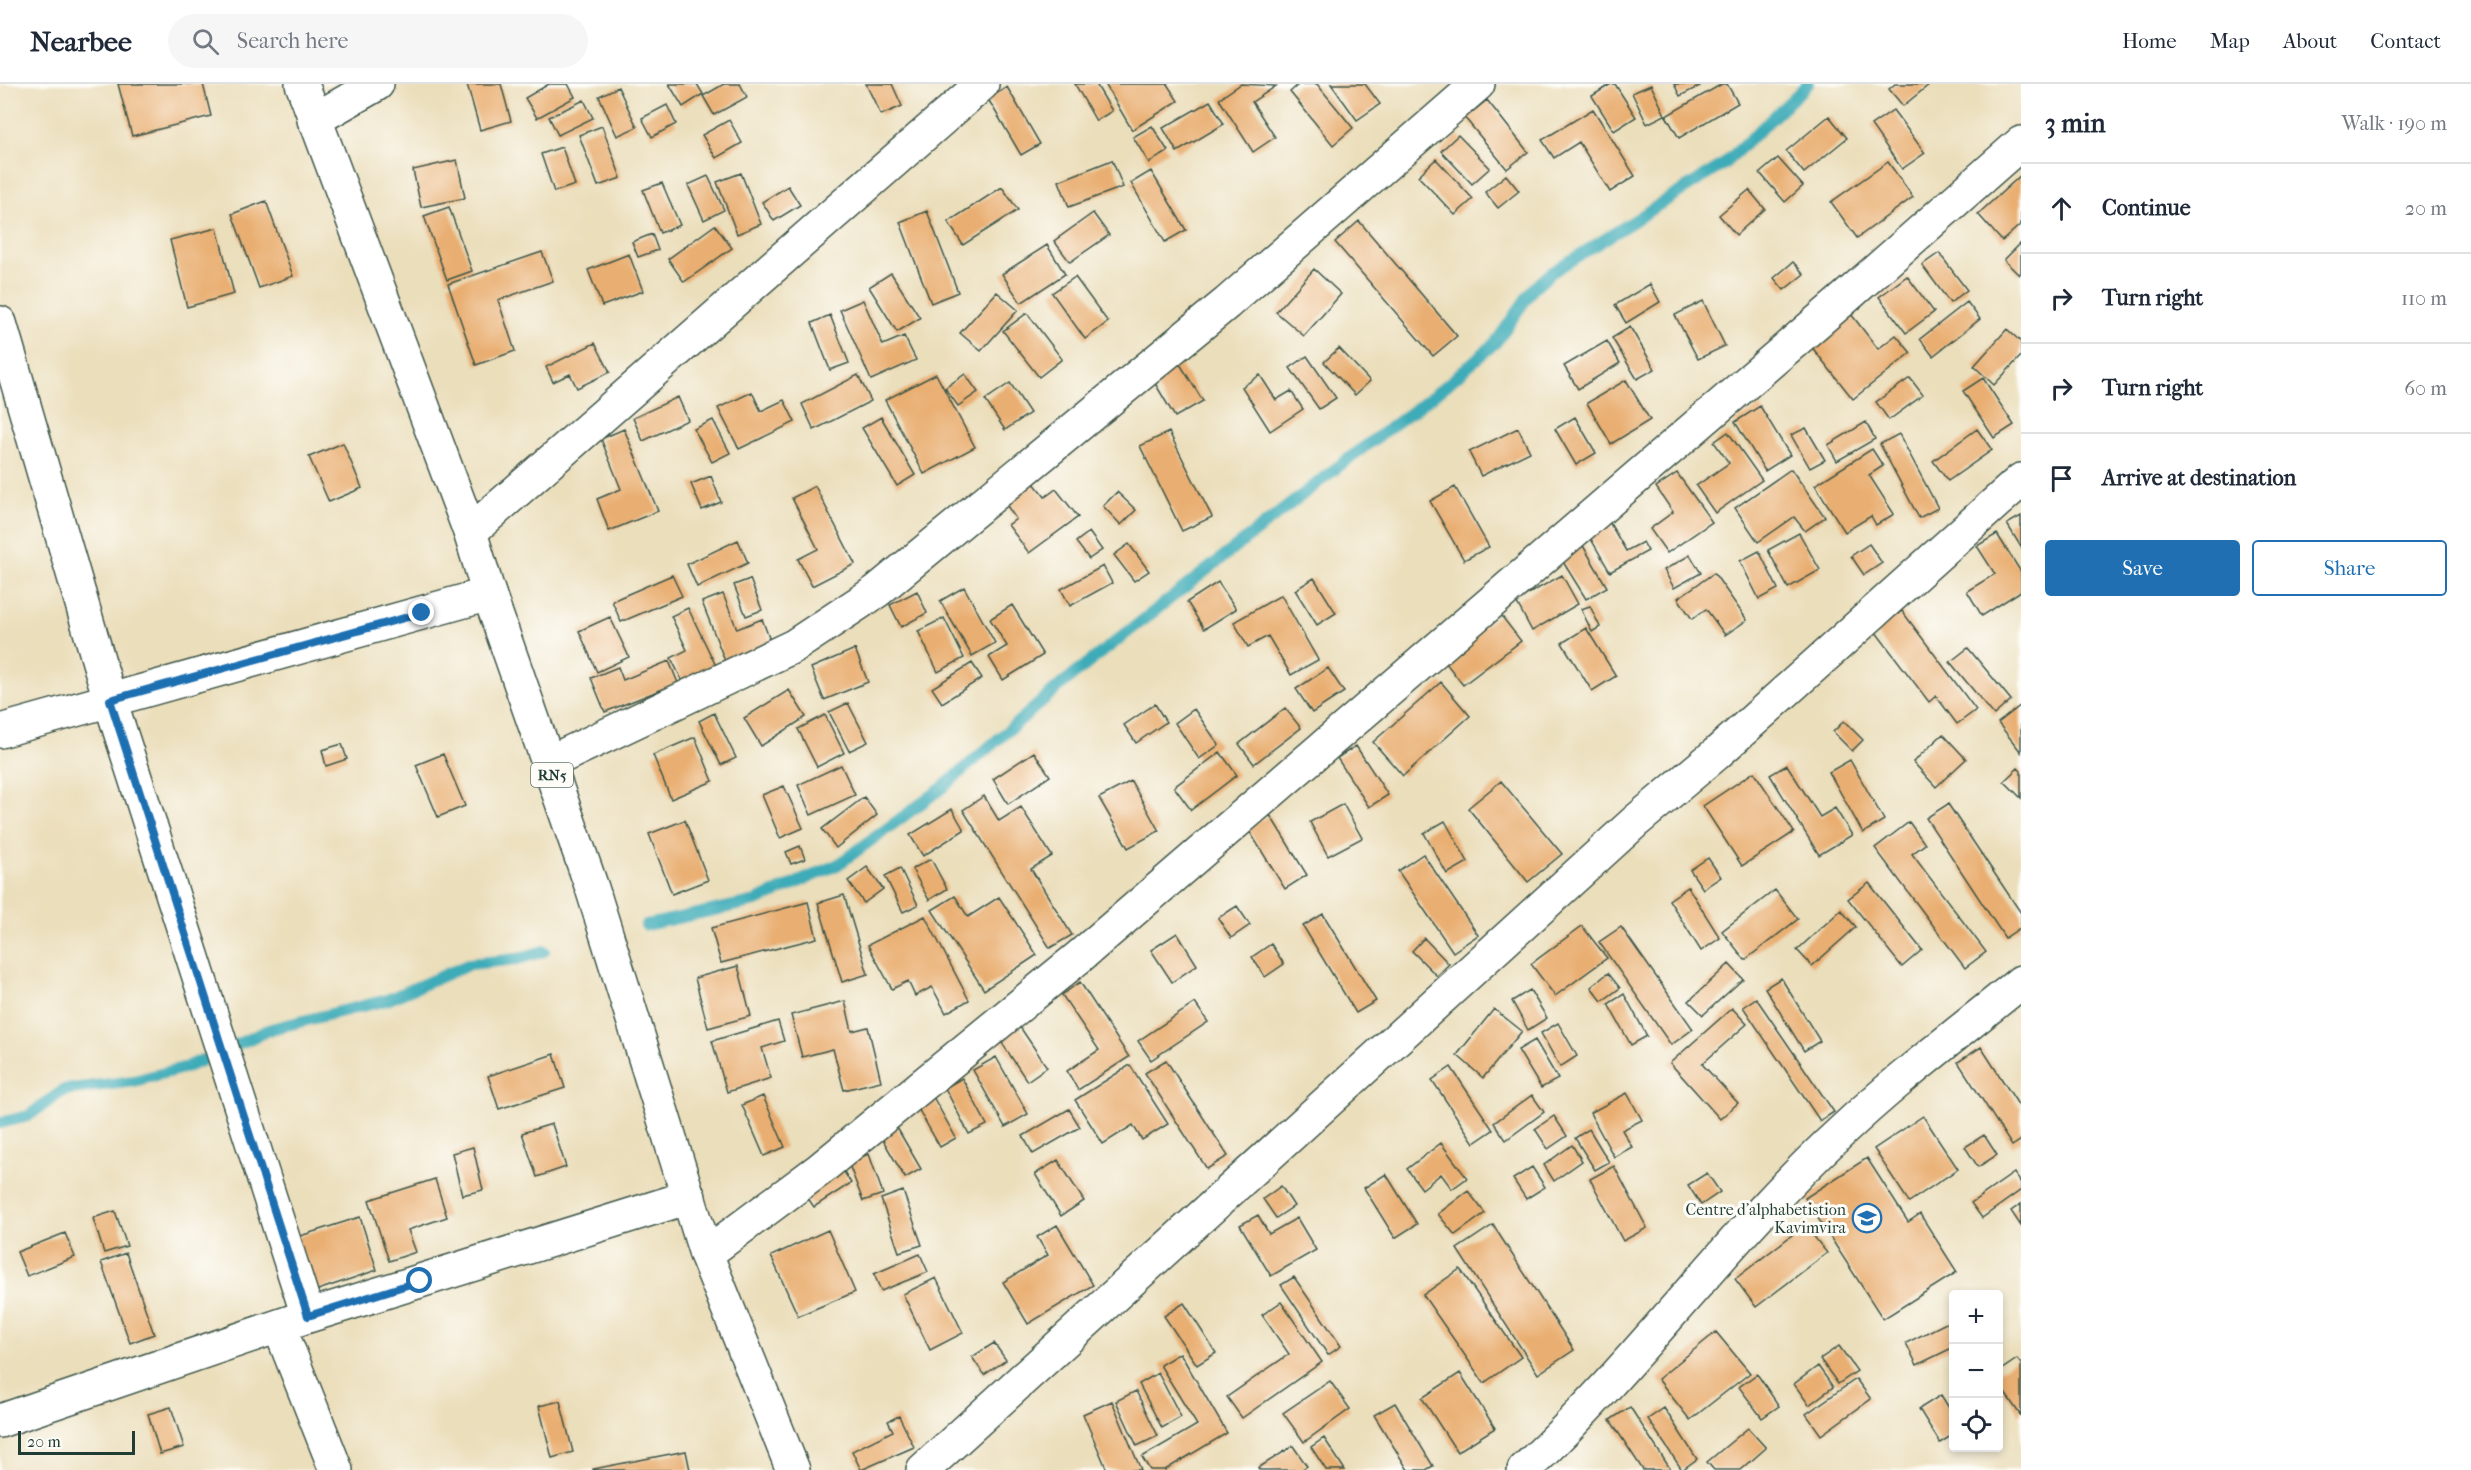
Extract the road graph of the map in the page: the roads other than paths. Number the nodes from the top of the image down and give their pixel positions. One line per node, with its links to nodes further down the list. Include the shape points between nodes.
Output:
1 (302, 84): 5 (main road, RN5)
2 (377, 84): 5 (main road)
3 (982, 84): 9 (main road)
4 (1478, 84): 13 (main road, via 1227,303 877,591 794,646)
5 (314, 120): 9 (main road, RN5)
6 (2021, 143): 16 (main road, via 1079,957 819,1170)
7 (0, 323): 11 (main road)
8 (2021, 480): 21 (main road, via 1636,821)
9 (470, 532): 10 (main road, RN5)
10 (489, 594): 11 (main road); 13 (main road, RN5)
11 (110, 700): 12 (main road); 17 (main road)
12 (0, 731)
13 (548, 763): 15 (main road, RN5, via 592,888)
14 (2021, 982): 22 (main road, via 1839,1133)
15 (689, 1197): 16 (main road, RN5); 17 (main road)
16 (705, 1254): 20 (main road, RN5)
17 (293, 1321): 18 (main road); 19 (main road)
18 (0, 1421)
19 (336, 1470)
20 (793, 1470)
21 (923, 1470)
22 (1524, 1470)

